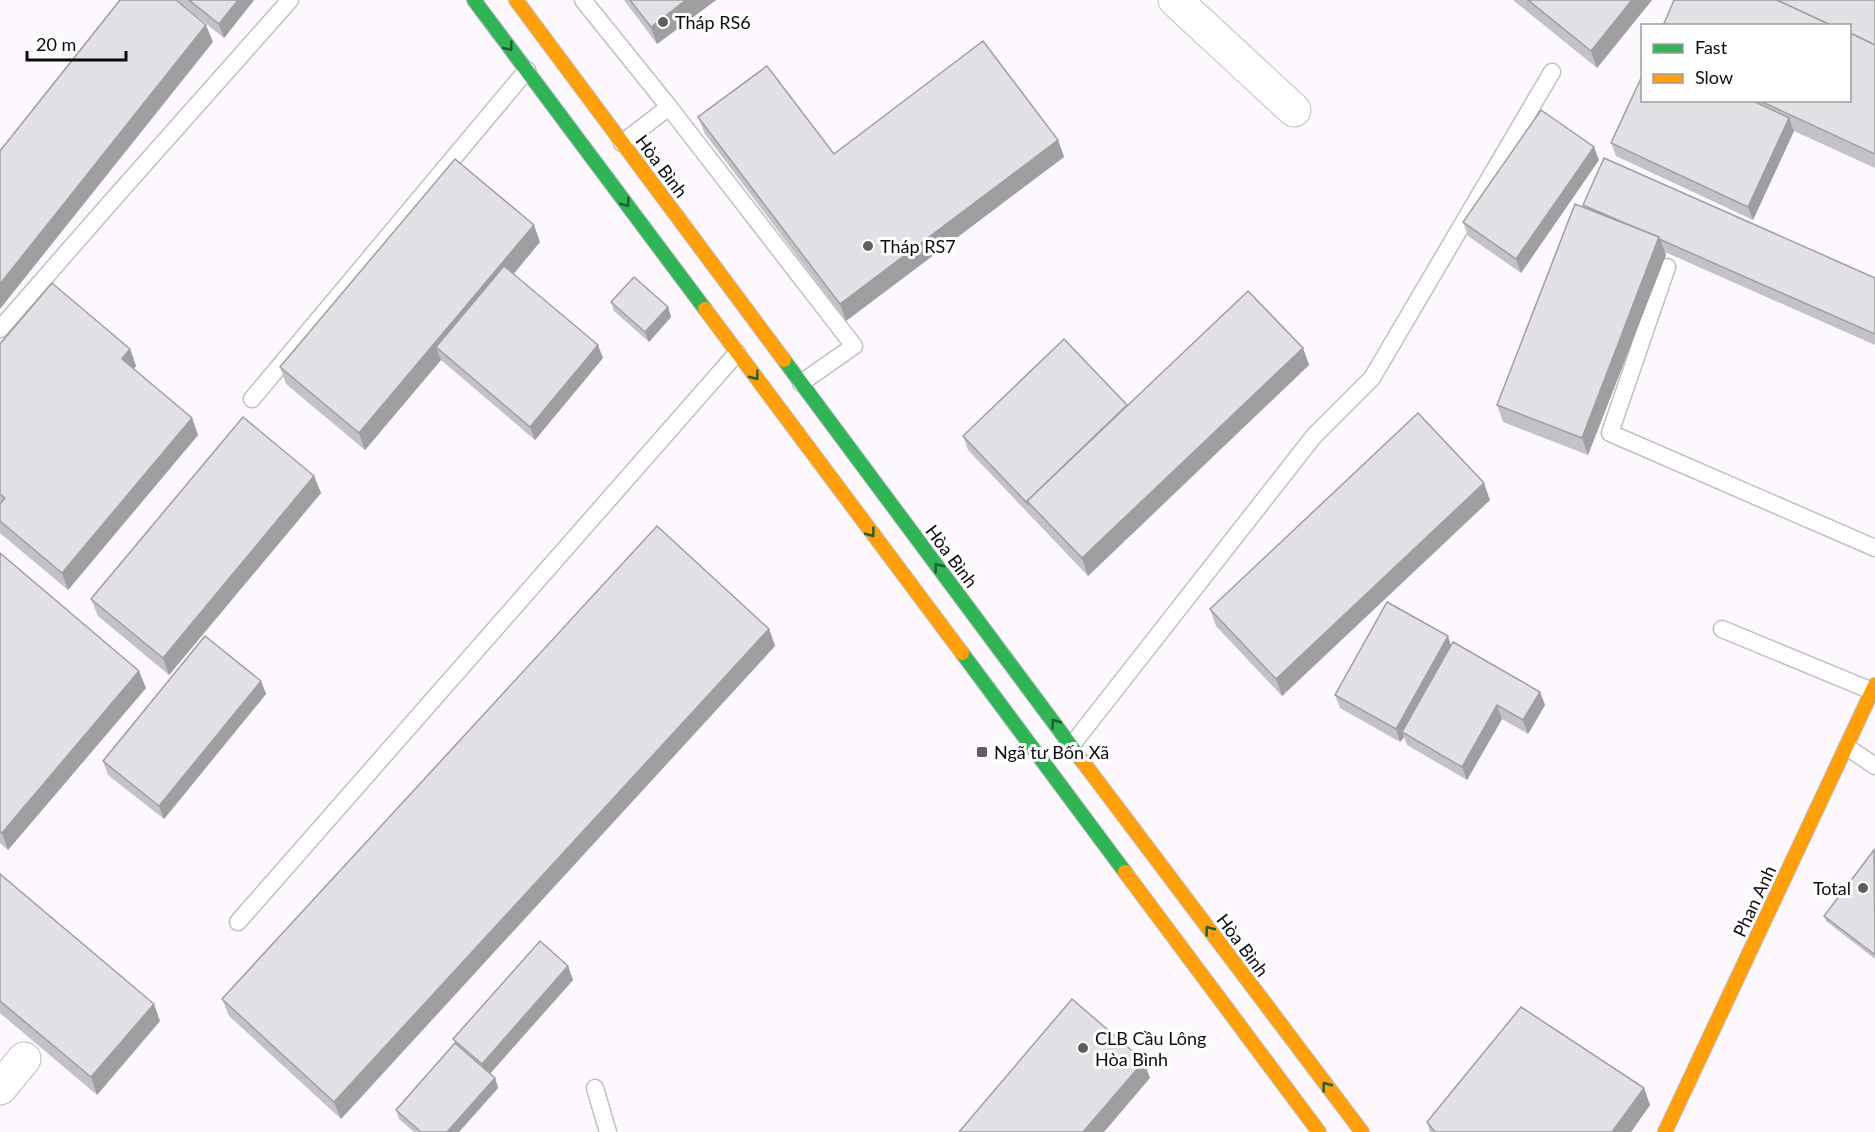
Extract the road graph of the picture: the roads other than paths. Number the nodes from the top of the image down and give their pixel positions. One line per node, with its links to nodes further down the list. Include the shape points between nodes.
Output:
1 (290, 0): 12 (lane)
2 (474, 0): 6 (main road, Hòa Bình, one-way to 6)
3 (516, 0): 10 (main road, Hòa Bình)
4 (583, 0): 8 (lane)
5 (1175, 0): 9 (street)
6 (527, 70): 13 (main road, Hòa Bình, one-way to 13); 15 (lane)
7 (1552, 72): 19 (lane, via 1372,378 1314,436)
8 (669, 107): 10 (lane); 14 (lane, via 854,346)
9 (1294, 111)
10 (622, 143): 14 (main road, Hòa Bình)
11 (1667, 267): 16 (lane, via 1610,433)
12 (0, 329)
13 (737, 353): 14 (main road, Hòa Bình, one-way to 14); 22 (lane)
14 (788, 393): 19 (main road, Hòa Bình, one-way to 14); 27 (main road, Hòa Bình, one-way to 27, via 1041,763)
15 (252, 399)
16 (1875, 548)
17 (1722, 629): 18 (lane)
18 (1874, 688): 20 (main road, Phan Anh)
19 (1071, 746): 28 (main road, Hòa Bình, one-way to 19)
20 (1847, 747): 21 (lane); 29 (main road, Phan Anh)
21 (1875, 766)
22 (238, 922)
23 (24, 1059): 24 (street)
24 (0, 1088)
25 (595, 1088): 26 (lane)
26 (608, 1132)
27 (1318, 1132)
28 (1362, 1132)
29 (1665, 1132)

